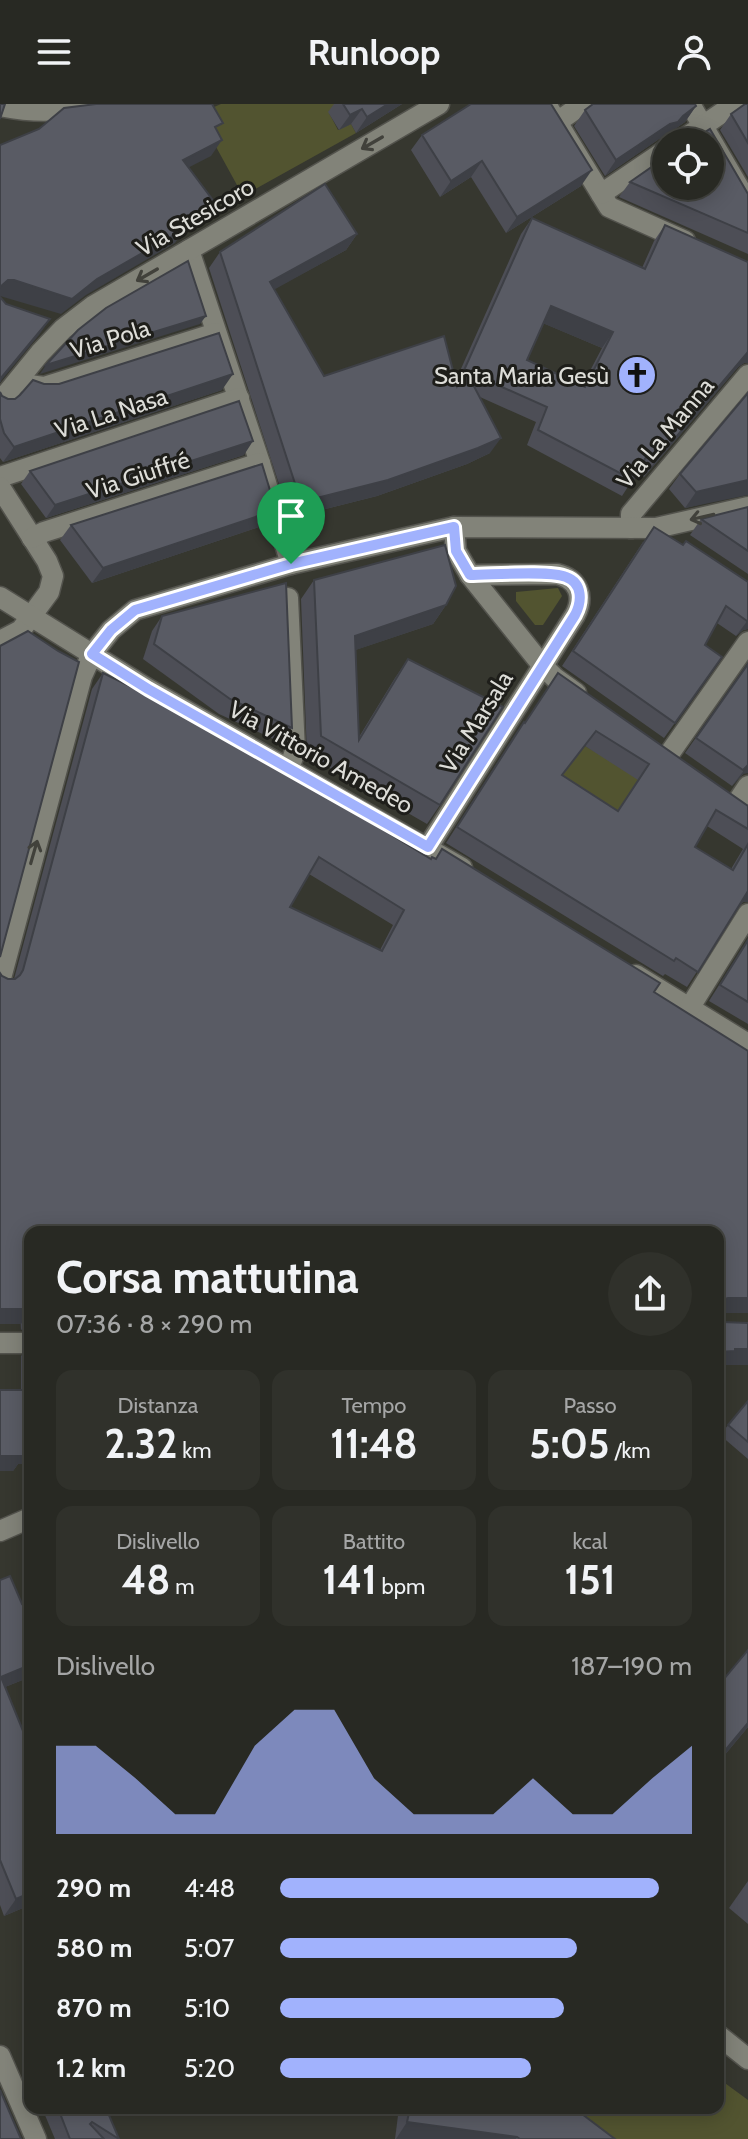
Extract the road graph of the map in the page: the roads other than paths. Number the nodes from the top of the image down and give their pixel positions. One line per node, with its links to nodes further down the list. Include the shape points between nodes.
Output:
1 (100, 104): 6 (street, via 56,112)
2 (439, 104): 13 (street, Via Stesicoro, one-way to 13)
3 (583, 104): 7 (street)
4 (690, 104): 8 (street)
5 (735, 104): 8 (street)
6 (6, 107)
7 (552, 113): 11 (street)
8 (703, 126): 9 (street); 12 (street)
9 (700, 128)
10 (652, 159): 11 (street)
11 (601, 194): 14 (street, via 609,207)
12 (748, 203)
13 (189, 250): 16 (street, Via Stesicoro, one-way to 16); 17 (street)
14 (706, 250)
15 (38, 321): 16 (street)
16 (63, 329): 19 (street, Via Stesicoro)
17 (216, 333): 19 (street, Via Pola, via 44,387); 20 (street)
18 (748, 375): 27 (street, Via La Manna, via 631,514)
19 (19, 379): 21 (street, Via Stesicoro)
20 (239, 398): 22 (street); 23 (street, Via La Nasa)
21 (0, 402)
22 (260, 463): 29 (street, Via Giuffré); 31 (street)
23 (0, 477)
24 (0, 487): 29 (street)
25 (748, 507): 28 (street, one-way to 28)
26 (454, 527): 27 (street); 31 (street); 32 (street, via 456,551)
27 (631, 528): 28 (street)
28 (656, 528): 30 (street)
29 (32, 538): 35 (street, via 53,576)
30 (682, 546)
31 (291, 564): 38 (street, via 135,610)
32 (470, 575): 39 (street); 39 (street, Via Marsala, via 557,574 577,586 579,607)
33 (0, 597): 35 (street, Via Vittorio Amedeo)
34 (288, 598): 42 (street, via 295,751)
35 (32, 616): 36 (street, via 21,630); 38 (street, Via Vittorio Amedeo)
36 (0, 641)
37 (748, 642): 41 (street)
38 (92, 654): 42 (street, Via Vittorio Amedeo); 47 (street, one-way to 38)
39 (542, 665): 40 (street); 45 (street, Via Marsala)
40 (592, 704)
41 (667, 757)
42 (289, 769): 45 (street, Via Vittorio Amedeo)
43 (748, 786): 44 (street)
44 (736, 805)
45 (428, 847): 46 (street, Via Vittorio Amedeo)
46 (483, 881)
47 (23, 892): 48 (street); 51 (street)
48 (0, 899)
49 (748, 914): 52 (street)
50 (618, 964): 52 (street)
51 (0, 982)
52 (690, 1007): 53 (street)
53 (748, 1044)
54 (0, 1343): 55 (street)
55 (24, 1343)
56 (24, 1521): 57 (street)
57 (0, 1531)
58 (724, 2040): 60 (street)
59 (0, 2056): 61 (street)
60 (748, 2059)
61 (24, 2111)
62 (25, 2114): 63 (street)
63 (36, 2139)

